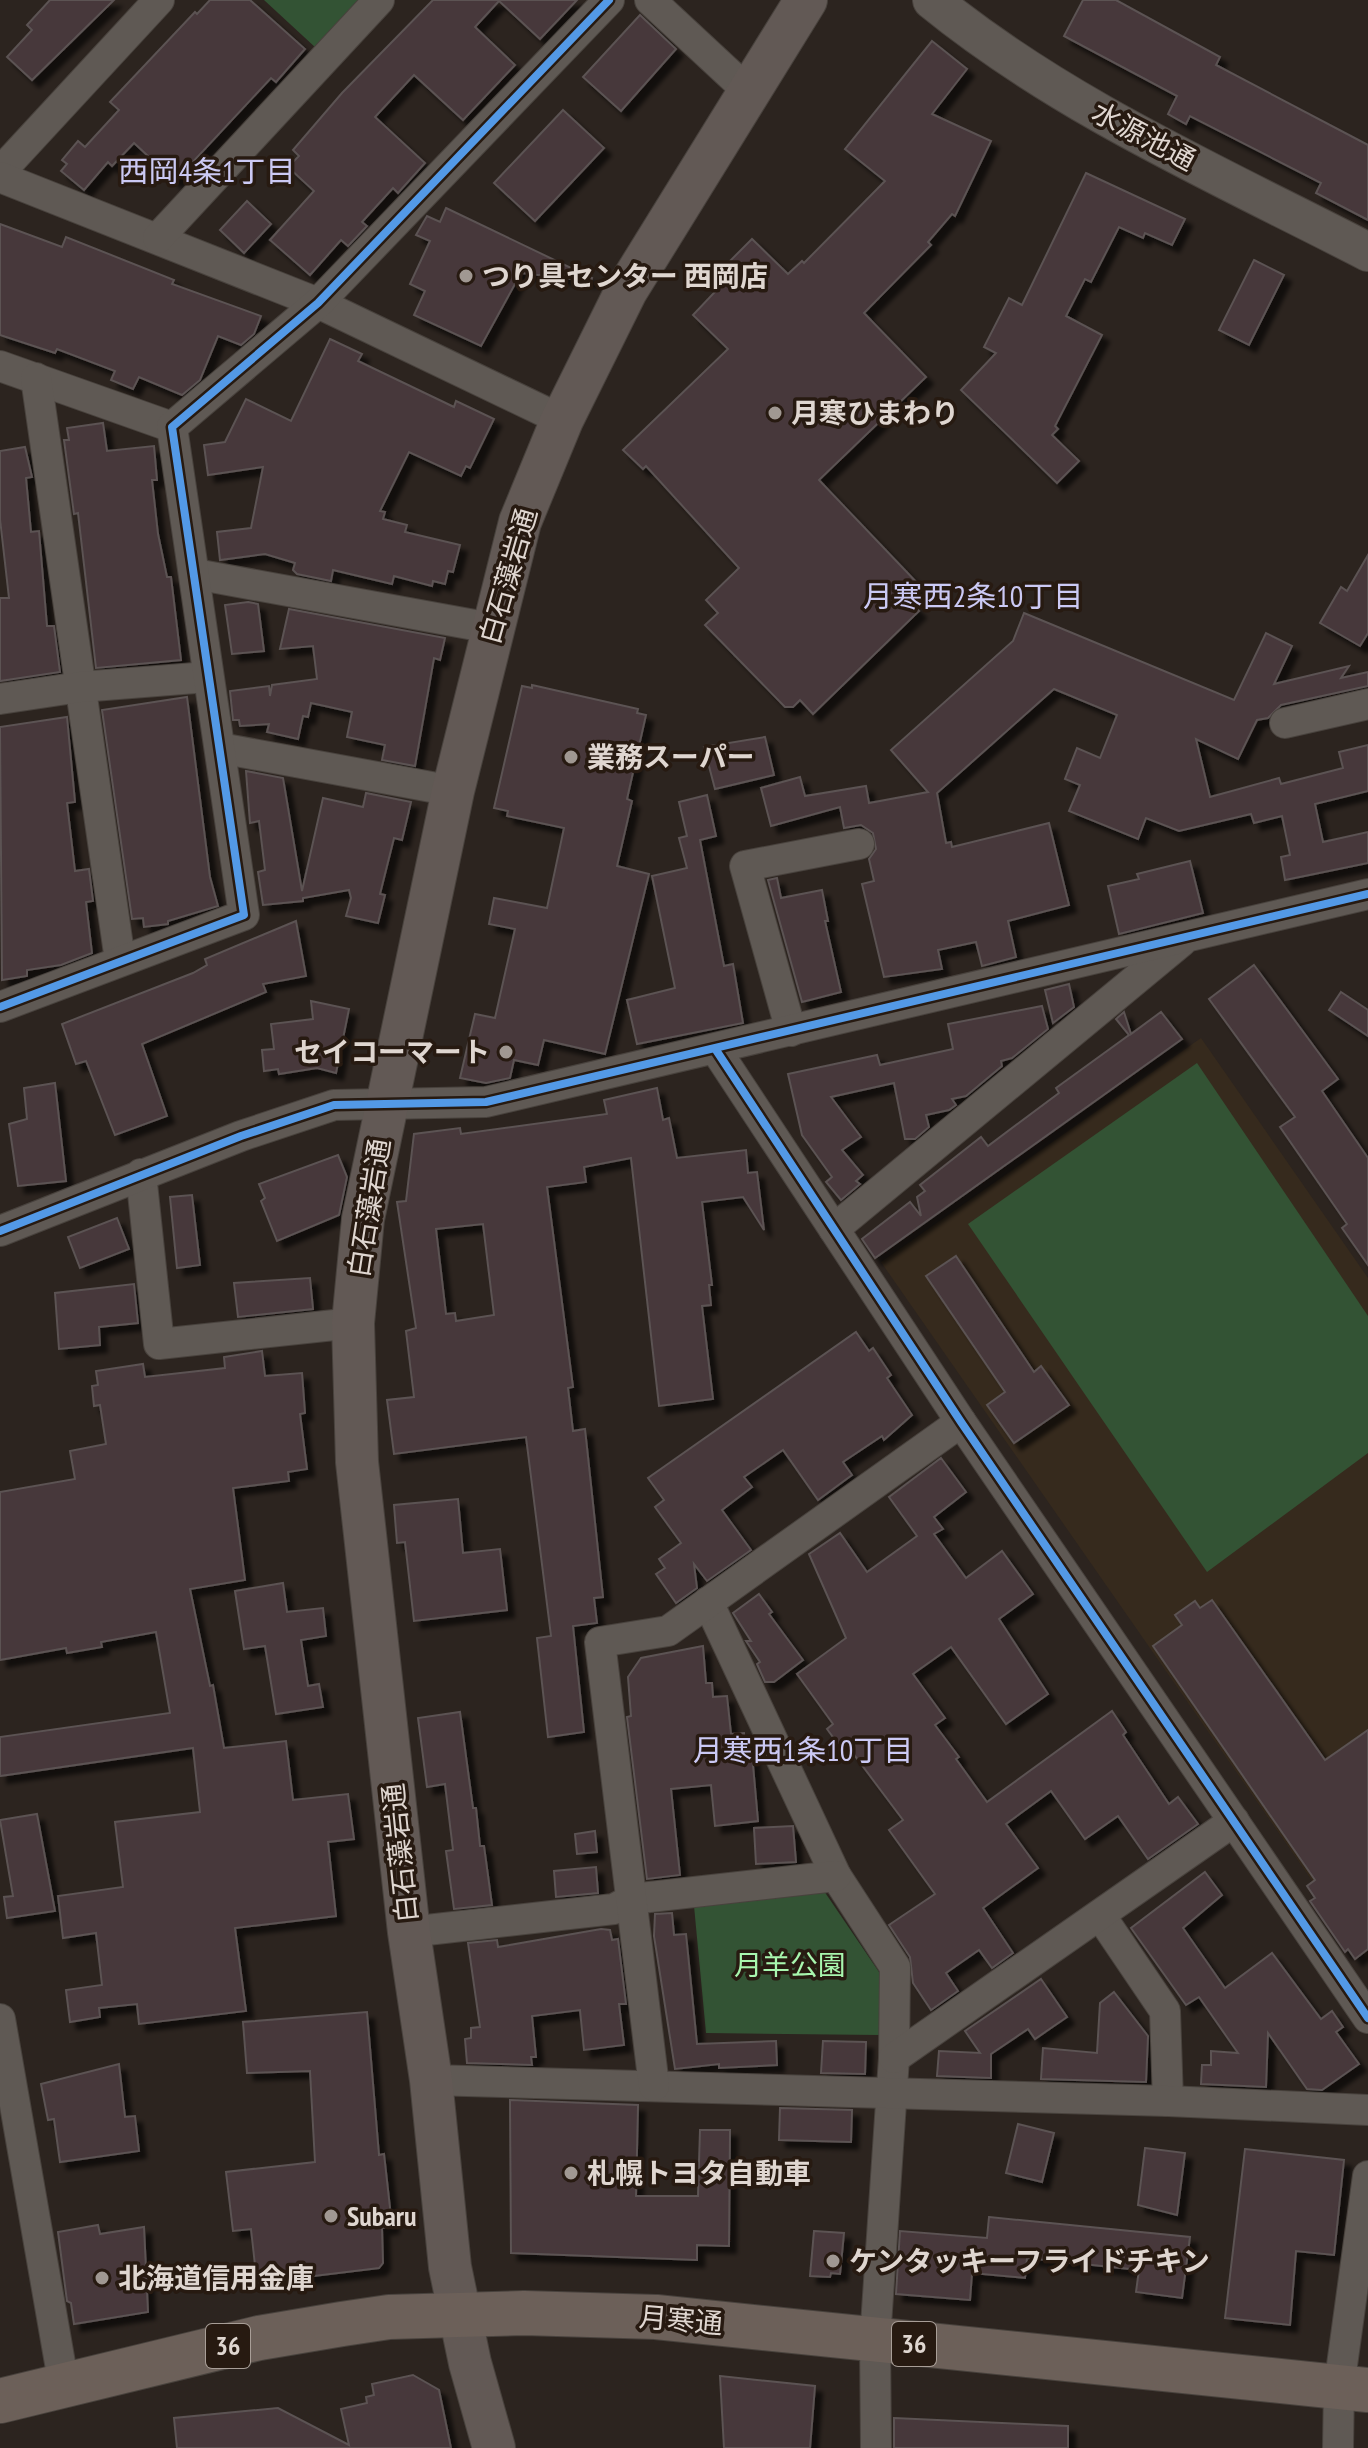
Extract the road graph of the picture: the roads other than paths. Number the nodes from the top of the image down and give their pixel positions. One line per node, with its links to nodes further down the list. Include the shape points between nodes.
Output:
1 (159, 0): 8 (street)
2 (379, 0): 9 (street)
3 (609, 0): 11 (street)
4 (650, 0): 7 (street)
5 (806, 0): 7 (main road, 白石藻岩通)
6 (932, 0): 10 (street, 水源池通, via 986,45 1084,105)
7 (749, 92): 14 (main road, 白石藻岩通, via 626,291)
8 (0, 174): 9 (street)
9 (158, 238): 11 (street)
10 (1368, 252)
11 (318, 303): 14 (street); 15 (street)
12 (0, 366): 13 (street)
13 (36, 378): 15 (street); 19 (street)
14 (562, 420): 17 (main road, 白石藻岩通, via 520,522)
15 (172, 427): 16 (street)
16 (195, 574): 17 (street); 18 (street)
17 (491, 628): 24 (main road, 白石藻岩通)
18 (208, 677): 19 (street); 23 (street)
19 (80, 687): 20 (street); 28 (street)
20 (0, 699)
21 (1368, 704): 22 (street)
22 (1285, 723)
23 (220, 748): 24 (street); 28 (street, via 244,915)
24 (453, 791): 32 (main road, 白石藻岩通)
25 (859, 844): 30 (street, via 745,866)
26 (1368, 894): 27 (street)
27 (1185, 938): 30 (street); 35 (street)
28 (120, 960): 29 (street)
29 (0, 1007)
30 (791, 1031): 31 (street)
31 (716, 1050): 32 (street, via 486,1102); 35 (street)
32 (387, 1104): 33 (street, via 334,1105); 36 (main road, 白石藻岩通, via 363,1219)
33 (141, 1174): 34 (street); 36 (street, via 159,1344)
34 (1, 1225)
35 (834, 1229): 37 (street)
36 (353, 1323): 43 (main road, 白石藻岩通, via 357,1462)
37 (961, 1422): 38 (street); 39 (street)
38 (708, 1602): 40 (street); 41 (street, via 668,1631 600,1642)
39 (1234, 1821): 42 (street); 44 (street)
40 (836, 1876): 41 (street); 46 (street, via 895,1967)
41 (632, 1899): 43 (street, via 614,1909); 48 (street)
42 (1100, 1915): 46 (street); 50 (street, via 1165,2011)
43 (409, 1932): 47 (main road, 白石藻岩通)
44 (1365, 2006)
45 (0, 2019): 55 (street)
46 (894, 2058): 49 (street)
47 (431, 2080): 48 (street); 53 (main road, 白石藻岩通)
48 (654, 2086): 49 (street)
49 (890, 2094): 50 (street); 54 (street)
50 (1168, 2101): 51 (street)
51 (1368, 2110)
52 (1368, 2176): 56 (street)
53 (459, 2315): 54 (highway, 月寒通 / 36, via 614,2315); 55 (highway, 月寒通 / 36, via 389,2317 259,2338); 58 (main road, 白石藻岩通)
54 (875, 2340): 56 (highway, 月寒通 / 36); 59 (street)
55 (64, 2386): 57 (highway, 月寒通 / 36)
56 (1353, 2388): 60 (street)
57 (0, 2401)
58 (494, 2448)
59 (876, 2448)
60 (1338, 2448)

